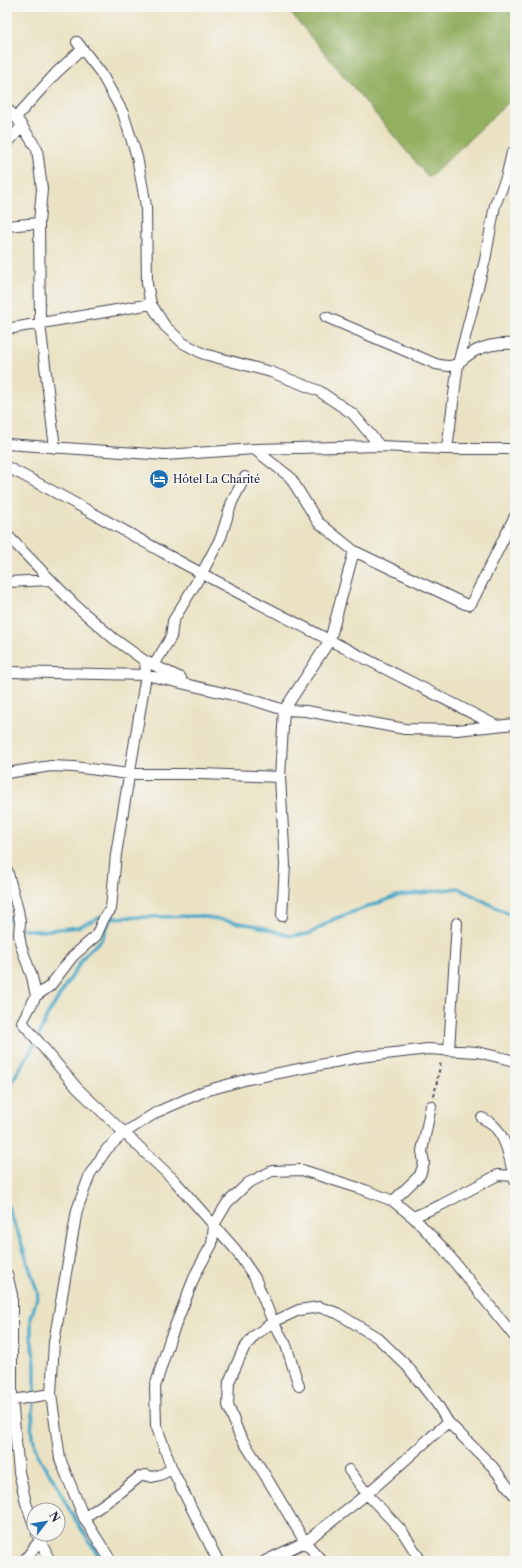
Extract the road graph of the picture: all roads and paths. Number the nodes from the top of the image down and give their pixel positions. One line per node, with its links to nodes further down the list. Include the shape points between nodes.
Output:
1 (7, 109): 2 (street)
2 (16, 117): 3 (street); 8 (street, via 79,46 101,73 123,112 137,157 146,206 147,284)
3 (22, 126): 4 (street); 6 (street, via 37,149 42,189)
4 (7, 144)
5 (515, 150): 13 (street, via 495,205 485,260)
6 (39, 223): 7 (street); 10 (street)
7 (7, 226)
8 (151, 304): 10 (street); 15 (street, via 165,326 184,343 204,354 271,372 319,391 353,414)
9 (326, 317): 13 (street, via 436,364 448,367)
10 (40, 324): 11 (street); 16 (street)
11 (7, 329)
12 (515, 344): 13 (street, via 497,343 475,351)
13 (458, 364): 19 (street)
14 (7, 444): 16 (street)
15 (380, 446): 17 (street); 19 (street)
16 (55, 448): 17 (street, via 165,456)
17 (254, 448): 25 (street, via 290,477 318,522)
18 (515, 449): 19 (street)
19 (447, 450)
20 (7, 468): 26 (street)
21 (245, 477): 26 (street, via 232,502 221,536)
22 (515, 516): 23 (street)
23 (512, 529): 25 (street, via 469,604)
24 (7, 534): 27 (street)
25 (354, 552): 29 (street)
26 (202, 573): 29 (street); 30 (street, via 173,621 167,646)
27 (51, 580): 28 (street); 30 (street, via 113,638)
28 (7, 582)
29 (330, 640): 34 (street); 36 (street)
30 (149, 663): 32 (street); 33 (street)
31 (7, 672): 32 (street)
32 (146, 674): 33 (street); 38 (street)
33 (199, 687): 34 (street)
34 (284, 710): 36 (street, via 306,711 405,729 457,730); 39 (street)
35 (515, 724): 36 (street)
36 (497, 726)
37 (7, 773): 38 (street, via 51,766 74,766)
38 (129, 774): 39 (street); 43 (street, via 116,854 111,909 96,936 73,956 50,986)
39 (280, 777): 41 (street, via 285,865)
40 (7, 870): 43 (street, via 18,910 21,946)
41 (282, 916)
42 (457, 923): 44 (street)
43 (36, 996): 48 (street, via 22,1022 77,1088)
44 (446, 1050): 45 (street, via 477,1052); 46 (path); 48 (street, via 428,1049 360,1058 248,1079 205,1092 157,1112)
45 (515, 1061)
46 (431, 1106): 50 (street, via 422,1151 424,1163 420,1175)
47 (482, 1118): 49 (street, via 493,1125 502,1138)
48 (124, 1133): 52 (street, via 174,1180); 57 (street, via 107,1149 90,1174 77,1210 54,1342)
49 (515, 1178): 51 (street, via 498,1175 442,1205)
50 (393, 1201): 51 (street); 52 (street, via 302,1170 272,1171 248,1183 227,1203)
51 (413, 1217): 55 (street, via 442,1247)
52 (214, 1225): 54 (street, via 255,1278); 60 (street, via 212,1244 196,1273 170,1339 155,1387 156,1424)
53 (7, 1274): 58 (street, via 12,1295)
54 (273, 1322): 56 (street, via 286,1345); 59 (street, via 299,1310 319,1307 337,1313 378,1338 402,1361 437,1404); 68 (street, via 254,1336 243,1350 229,1382 228,1405 238,1434)
55 (515, 1337)
56 (299, 1386)
57 (51, 1394): 58 (street); 65 (street, via 60,1459)
58 (10, 1400): 64 (street, via 19,1472)
59 (448, 1422): 62 (street); 63 (street, via 492,1466)
60 (172, 1469): 65 (street, via 160,1476 139,1477); 72 (street)
61 (349, 1470): 62 (street)
62 (367, 1494): 68 (street); 75 (street, via 402,1531)
63 (515, 1496)
64 (26, 1503)
65 (84, 1518): 71 (street)
66 (36, 1542): 69 (street)
67 (41, 1542): 70 (street)
68 (305, 1542): 73 (street); 74 (street)
69 (24, 1561)
70 (50, 1561)
71 (111, 1561)
72 (218, 1561)
73 (265, 1561)
74 (322, 1561)
75 (421, 1561)

